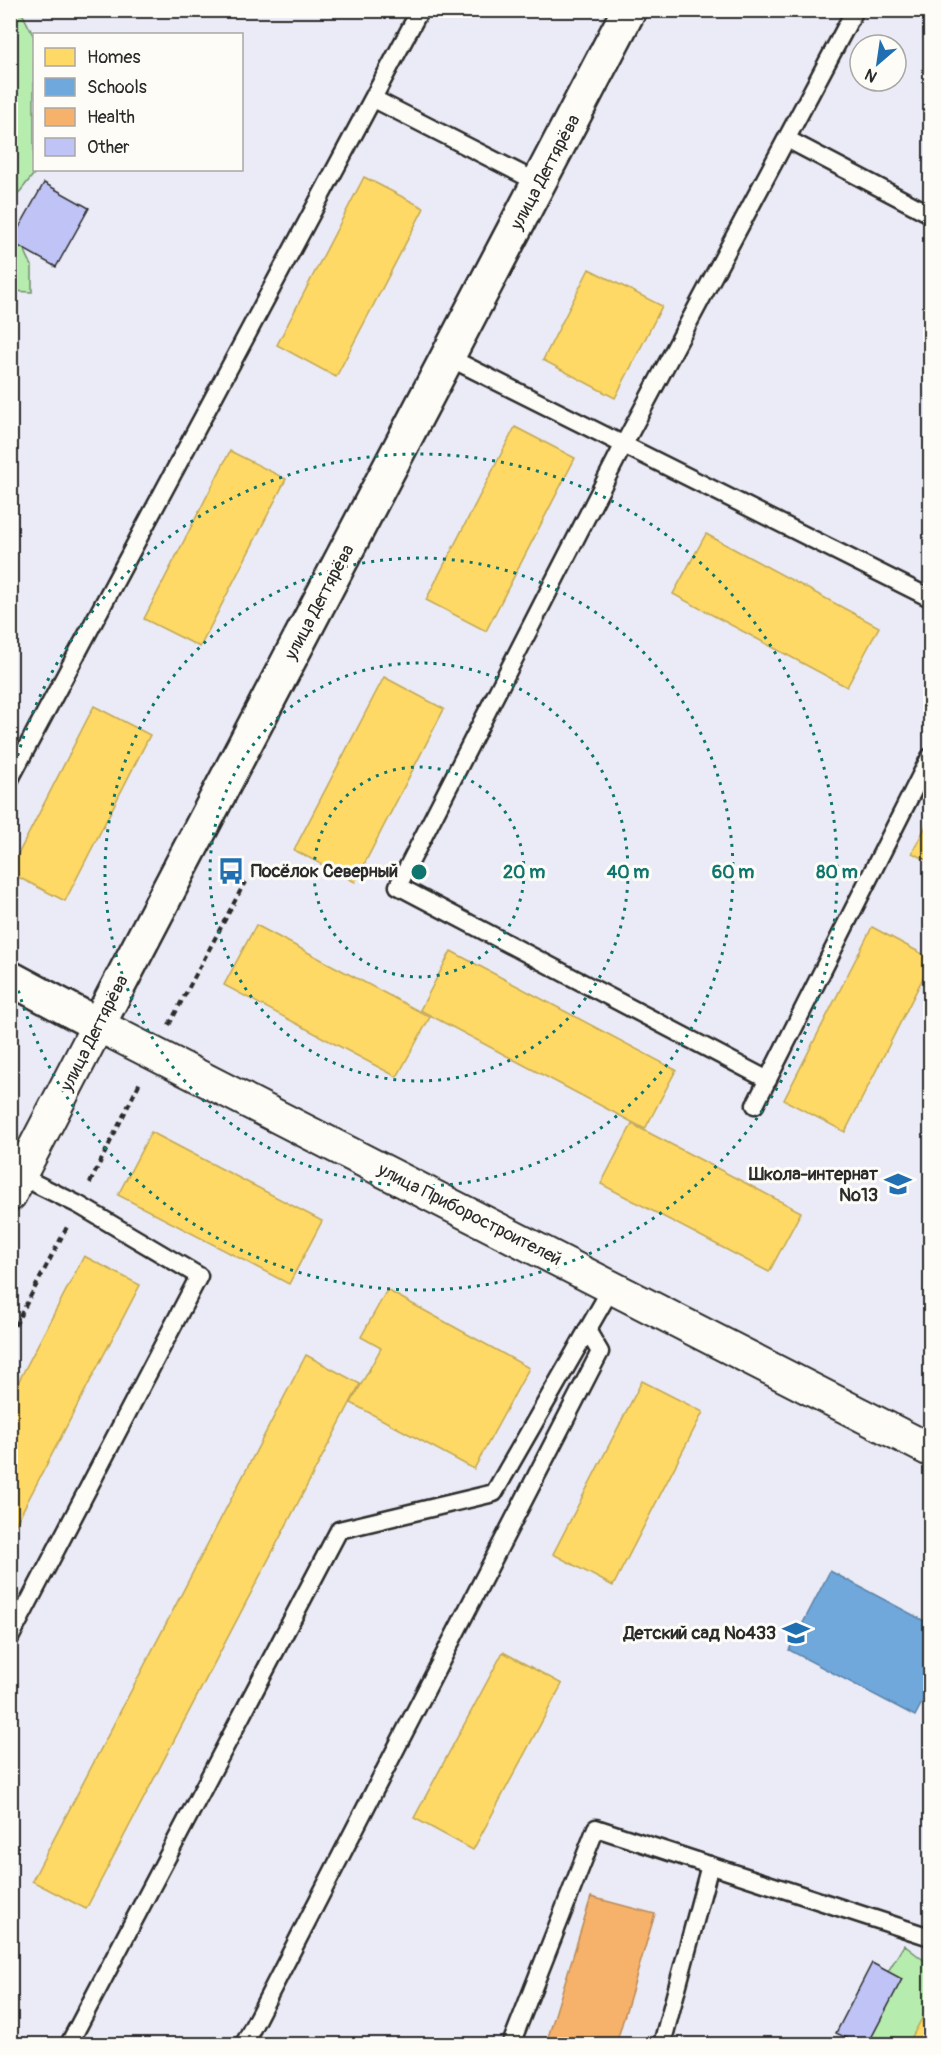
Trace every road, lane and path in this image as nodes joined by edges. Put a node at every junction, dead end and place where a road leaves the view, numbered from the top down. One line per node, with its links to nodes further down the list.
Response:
1 (420, 10): 4 (lane)
2 (629, 10): 6 (street, улица Дегтярёва)
3 (855, 10): 5 (lane)
4 (374, 99): 6 (lane); 11 (lane)
5 (786, 139): 7 (lane); 9 (lane)
6 (539, 183): 8 (street, улица Дегтярёва)
7 (930, 214)
8 (448, 357): 9 (lane); 16 (street, улица Дегтярёва)
9 (624, 444): 10 (lane); 18 (lane)
10 (930, 598)
11 (17, 751): 13 (lane)
12 (930, 757): 18 (lane)
13 (10, 778)
14 (245, 882): 17 (path)
15 (10, 978): 16 (street, улица Приборостроителей)
16 (98, 1025): 17 (street, улица Приборостроителей); 20 (street, улица Дегтярёва)
17 (154, 1053): 21 (path); 22 (street, улица Приборостроителей)
18 (768, 1080): 19 (lane)
19 (755, 1105)
20 (15, 1185): 21 (lane)
21 (79, 1206): 24 (path); 26 (lane)
22 (612, 1287): 23 (lane); 25 (street, улица Приборостроителей)
23 (587, 1330): 29 (lane); 30 (lane)
24 (10, 1335)
25 (930, 1450)
26 (10, 1638)
27 (710, 1865): 28 (lane); 31 (lane); 32 (lane)
28 (930, 1937)
29 (69, 2044)
30 (244, 2044)
31 (511, 2044)
32 (662, 2044)

